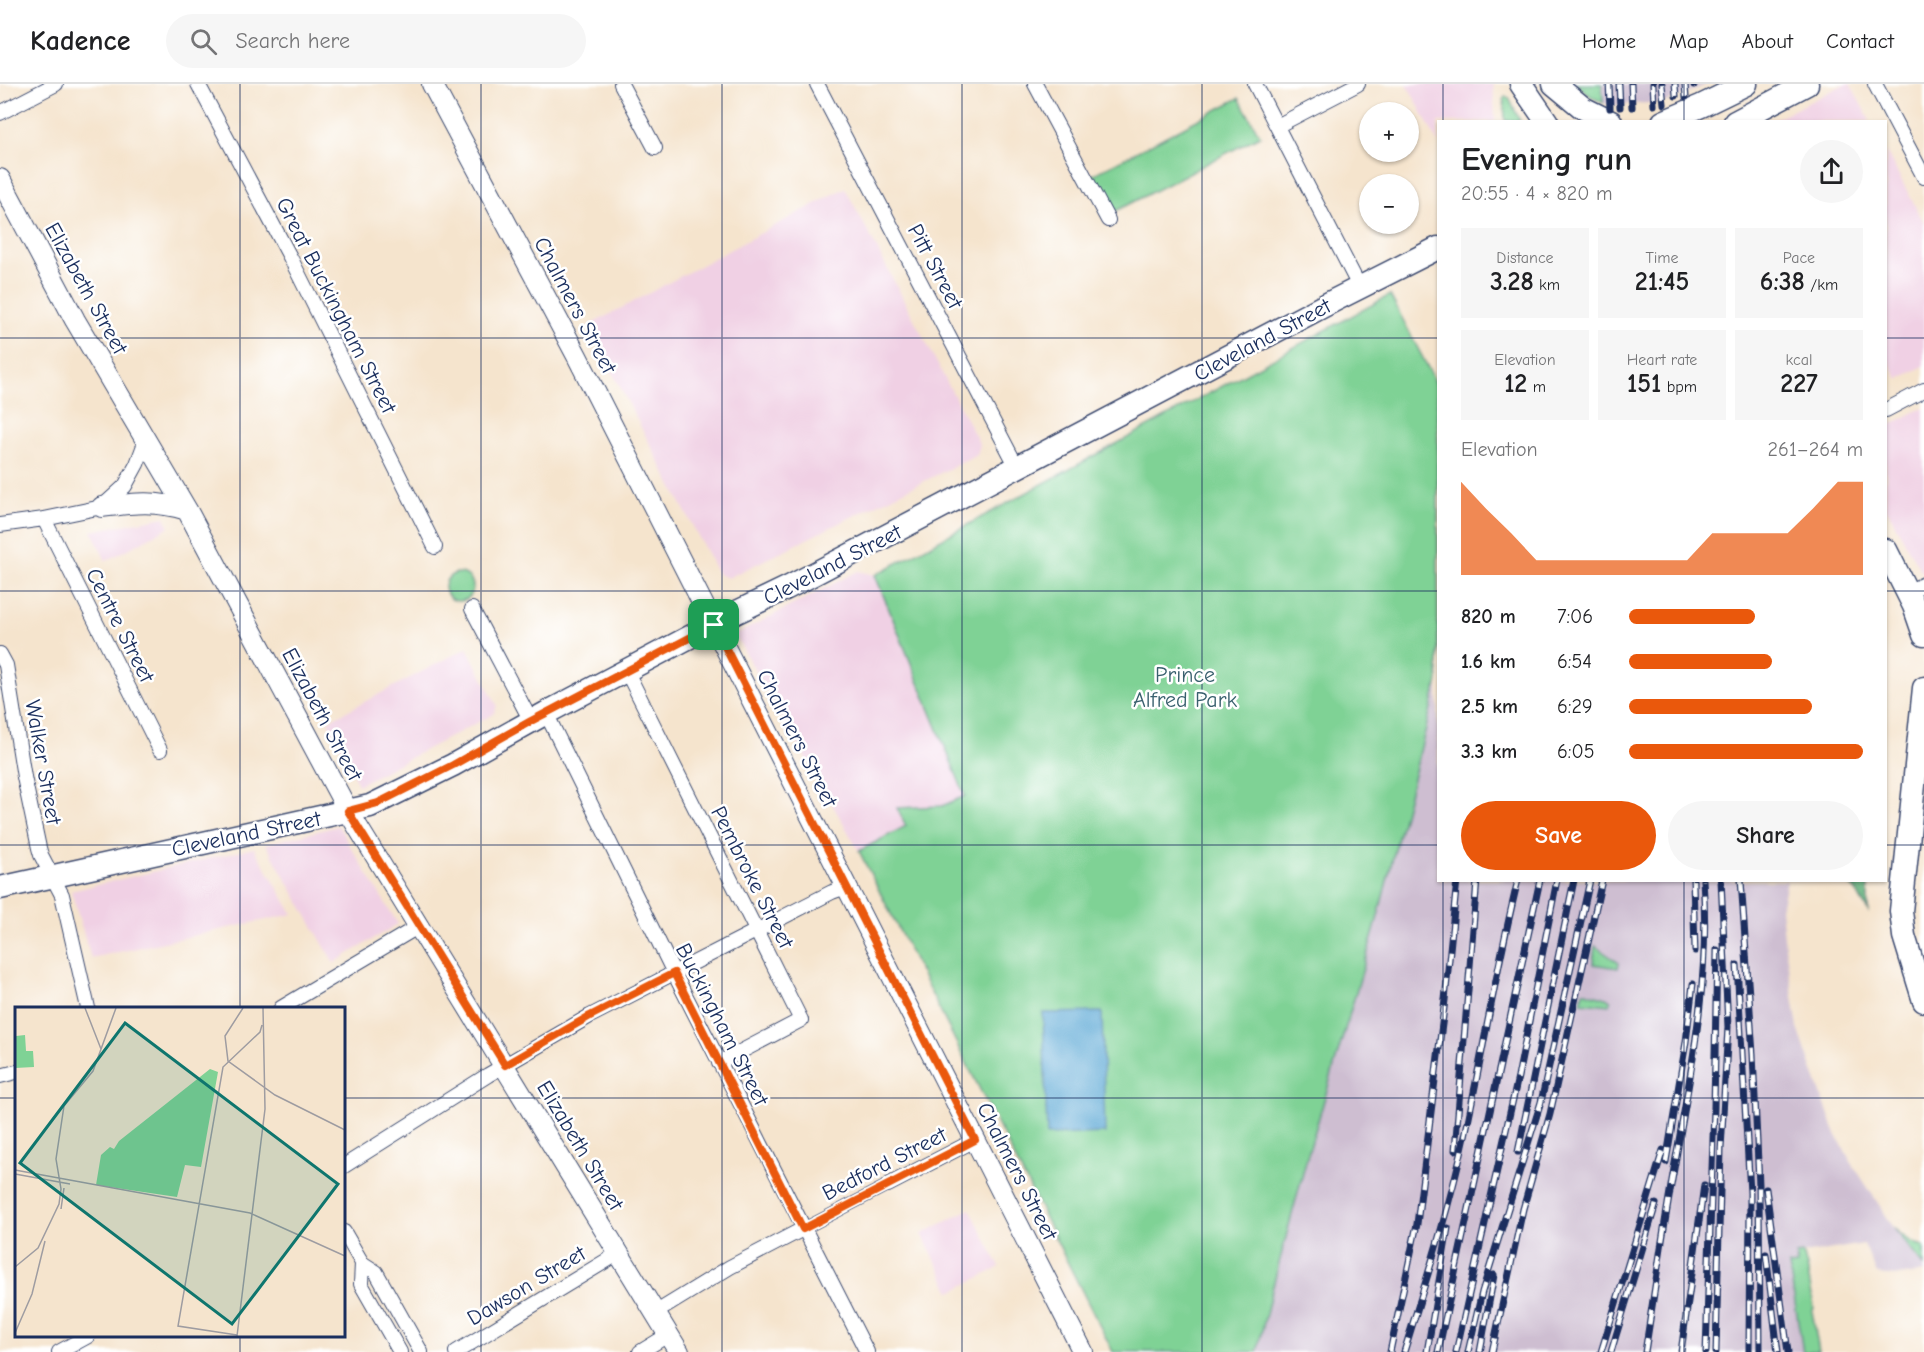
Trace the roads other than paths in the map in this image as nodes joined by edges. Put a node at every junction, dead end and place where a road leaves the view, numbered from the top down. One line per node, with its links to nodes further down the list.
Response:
1 (56, 84): 15 (street)
2 (198, 84): 37 (street, Great Buckingham Street)
3 (432, 84): 41 (main road, Chalmers Street)
4 (621, 84): 23 (street)
5 (817, 84): 32 (street, Pitt Street)
6 (1035, 84): 26 (street)
7 (1255, 84): 22 (street)
8 (1358, 84): 22 (street)
9 (1520, 84): 16 (main road); 17 (main road)
10 (1548, 84): 18 (main road)
11 (1554, 84): 19 (main road)
12 (1746, 84): 20 (main road)
13 (1807, 84): 21 (main road)
14 (1875, 84): 24 (street)
15 (0, 113)
16 (1533, 120)
17 (1546, 120)
18 (1575, 120)
19 (1607, 120)
20 (1668, 120)
21 (1739, 120)
22 (1277, 126): 28 (street)
23 (655, 148)
24 (1924, 177)
25 (0, 179): 31 (main road, Elizabeth Street)
26 (1108, 220)
27 (1437, 249): 28 (main road, Cleveland Street)
28 (1360, 288): 32 (main road, Cleveland Street)
29 (1924, 390): 30 (street)
30 (1887, 410)
31 (146, 440): 33 (street); 34 (main road, Elizabeth Street)
32 (1017, 467): 41 (main road, Cleveland Street)
33 (102, 507): 34 (main road); 35 (street)
34 (187, 510): 50 (main road, Elizabeth Street)
35 (44, 519): 36 (street); 48 (street, Centre Street)
36 (0, 525)
37 (435, 547)
38 (1887, 551): 39 (main road)
39 (1916, 588): 42 (main road)
40 (472, 609): 47 (street)
41 (714, 625): 44 (main road, Cleveland Street); 52 (main road, Chalmers Street)
42 (1924, 635)
43 (2, 662): 51 (street, Walker Street)
44 (627, 670): 47 (main road, Cleveland Street); 55 (street, Pembroke Street)
45 (1924, 688): 46 (main road)
46 (1922, 714): 49 (main road)
47 (538, 717): 50 (main road, Cleveland Street); 56 (street, Buckingham Street)
48 (160, 750)
49 (1920, 767): 57 (main road)
50 (348, 811): 51 (main road, Cleveland Street); 54 (main road, Elizabeth Street)
51 (52, 876): 53 (main road, Cleveland Street); 58 (street, Walker Street)
52 (846, 887): 55 (street); 64 (main road, Chalmers Street)
53 (0, 888)
54 (419, 926): 59 (street); 61 (main road, Elizabeth Street)
55 (756, 931): 56 (street); 60 (street, Pembroke Street)
56 (674, 973): 60 (street, Buckingham Street); 61 (street)
57 (1924, 1001)
58 (88, 1007)
59 (283, 1007)
60 (719, 1063): 67 (street, Buckingham Street)
61 (505, 1065): 65 (street); 69 (main road, Elizabeth Street)
62 (15, 1072): 63 (street)
63 (0, 1076)
64 (975, 1140): 66 (street, Bedford Street); 81 (main road, Chalmers Street)
65 (345, 1165)
66 (888, 1185): 67 (street, Bedford Street)
67 (803, 1229): 71 (street, Bedford Street); 80 (street, Buckingham Street)
68 (345, 1234): 70 (street)
69 (619, 1253): 71 (main road, Elizabeth Street); 77 (street, Dawson Street)
70 (362, 1263): 75 (street); 76 (street)
71 (655, 1312): 72 (main road, Elizabeth Street)
72 (668, 1335): 78 (street); 79 (main road, Elizabeth Street)
73 (85, 1337): 74 (street)
74 (59, 1352)
75 (400, 1352)
76 (422, 1352)
77 (456, 1352)
78 (640, 1352)
79 (679, 1352)
80 (867, 1352)
81 (1083, 1352)

